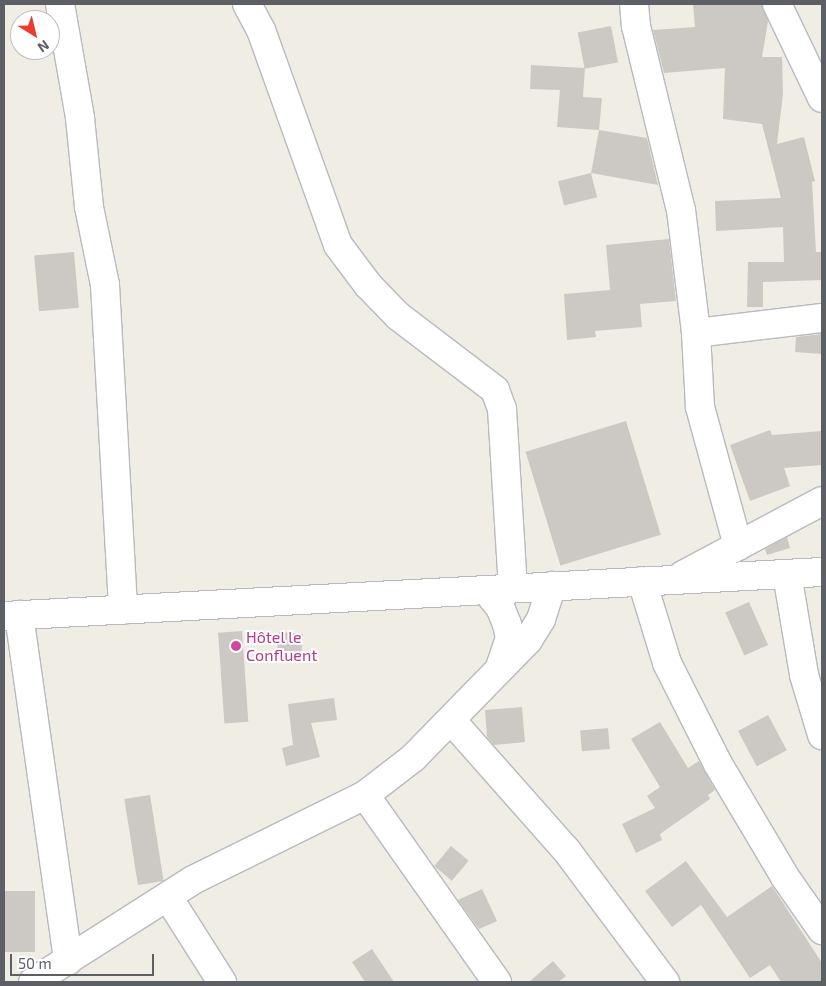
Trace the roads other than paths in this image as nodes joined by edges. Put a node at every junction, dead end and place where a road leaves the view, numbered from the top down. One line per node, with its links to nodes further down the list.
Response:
1 (60, 4): 17 (street)
2 (247, 4): 15 (street)
3 (634, 4): 7 (street)
4 (777, 4): 5 (street)
5 (822, 98)
6 (822, 318): 7 (street)
7 (696, 333): 9 (street)
8 (822, 501): 9 (street)
9 (738, 546): 12 (street)
10 (822, 572): 11 (street)
11 (787, 574): 12 (street); 21 (street)
12 (676, 580): 13 (street)
13 (642, 581): 14 (street); 24 (street)
14 (552, 586): 15 (street); 19 (street)
15 (513, 588): 16 (street)
16 (486, 590): 17 (street); 19 (street)
17 (123, 610): 18 (street)
18 (11, 616): 25 (street)
19 (501, 664): 20 (street)
20 (451, 720): 22 (street); 29 (street)
21 (822, 735)
22 (365, 795): 23 (street); 28 (street)
23 (168, 897): 25 (street); 27 (street)
24 (822, 930)
25 (68, 961): 26 (street)
26 (34, 982)
27 (222, 982)
28 (497, 982)
29 (665, 982)

